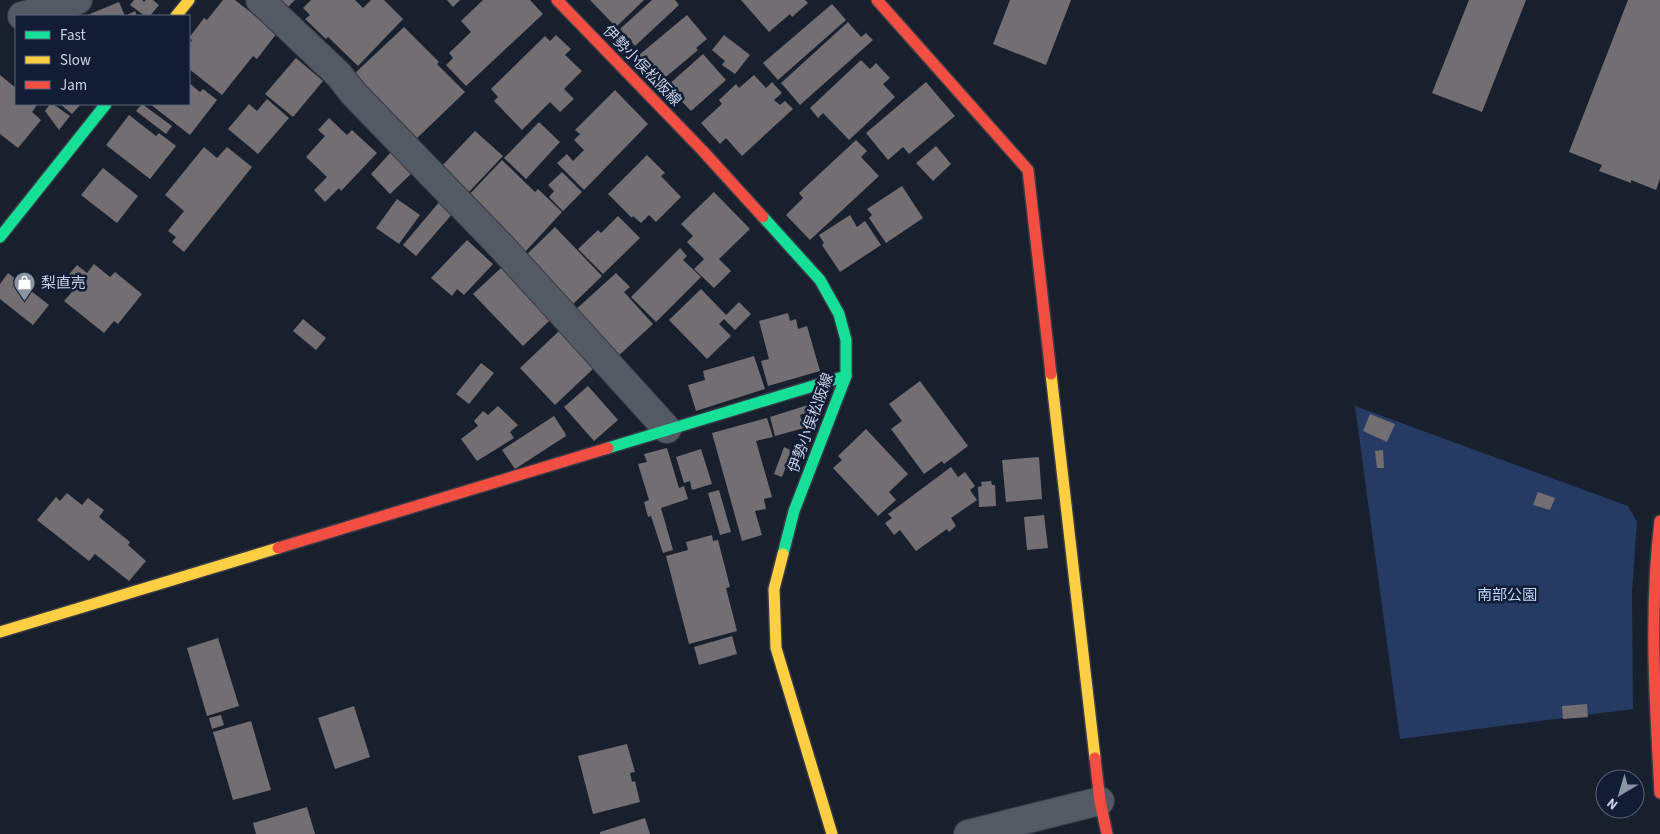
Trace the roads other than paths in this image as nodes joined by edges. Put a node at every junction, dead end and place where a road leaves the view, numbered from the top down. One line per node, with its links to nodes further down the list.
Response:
1 (78, 0): 6 (street)
2 (189, 0): 7 (street)
3 (260, 0): 13 (street)
4 (557, 0): 12 (street, 伊勢小俣松阪線)
5 (878, 0): 17 (street)
6 (26, 15)
7 (177, 15)
8 (15, 18): 9 (street)
9 (0, 23)
10 (105, 105): 11 (street)
11 (0, 237)
12 (846, 376): 13 (street); 18 (street, 伊勢小俣松阪線)
13 (667, 429): 15 (street)
14 (1660, 521): 16 (street)
15 (0, 632)
16 (1660, 793)
17 (1100, 801): 19 (street); 20 (street)
18 (832, 834)
19 (968, 834)
20 (1107, 834)

